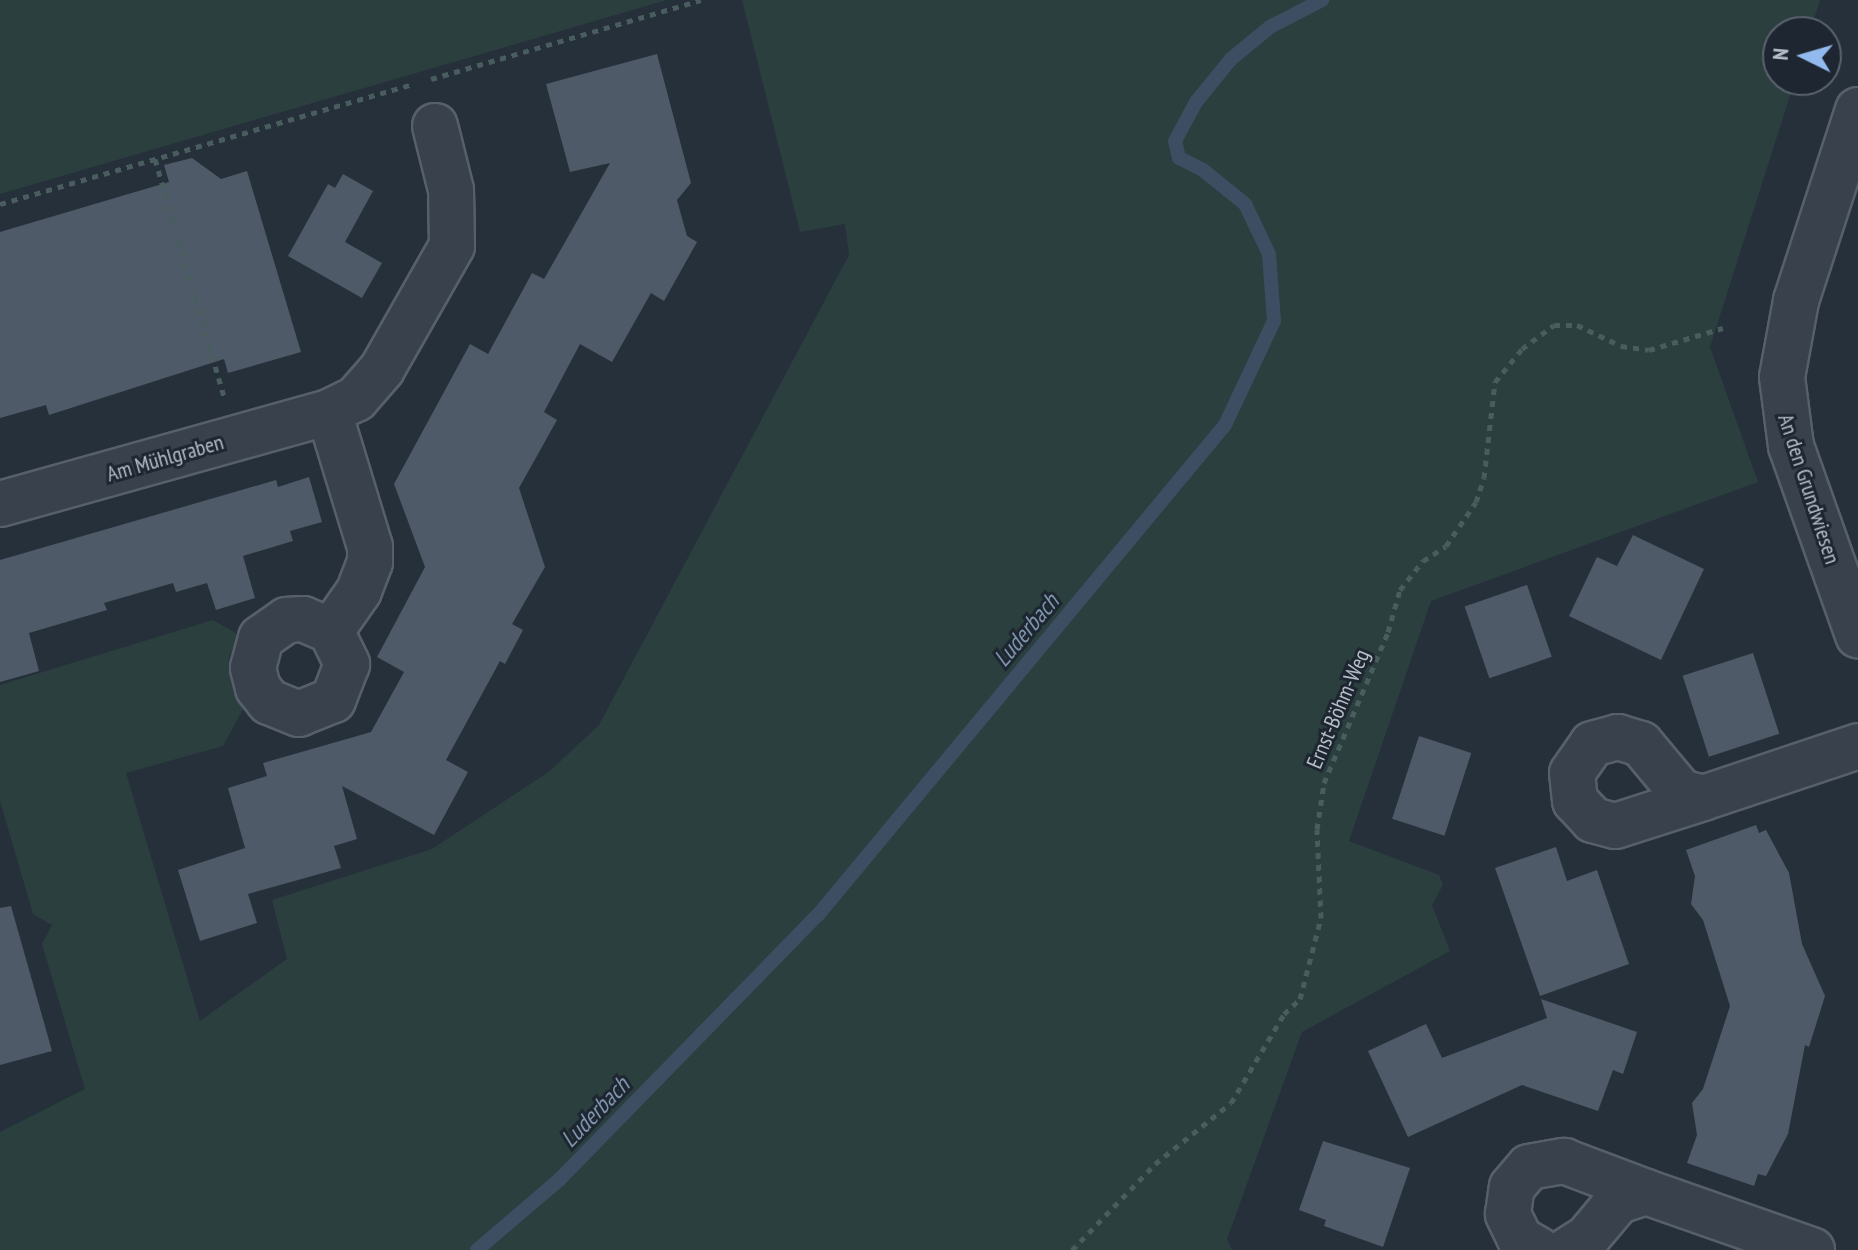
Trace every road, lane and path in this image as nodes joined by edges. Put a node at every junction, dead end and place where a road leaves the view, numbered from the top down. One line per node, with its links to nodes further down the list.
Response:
1 (701, 0): 4 (path)
2 (1858, 110): 11 (street, An den Grundwiesen)
3 (435, 126): 8 (street, Am Mühlgraben)
4 (155, 159): 5 (path); 7 (path)
5 (0, 204)
6 (1723, 328): 15 (path, Ernst-Böhm-Weg)
7 (225, 401)
8 (329, 412): 9 (street, Am Mühlgraben); 10 (street)
9 (0, 504)
10 (331, 631)
11 (1858, 635)
12 (1858, 746): 13 (street)
13 (1703, 798)
14 (1646, 1192): 16 (street); 17 (street); 18 (street)
15 (1072, 1250)
16 (1539, 1250)
17 (1568, 1250)
18 (1812, 1250)

